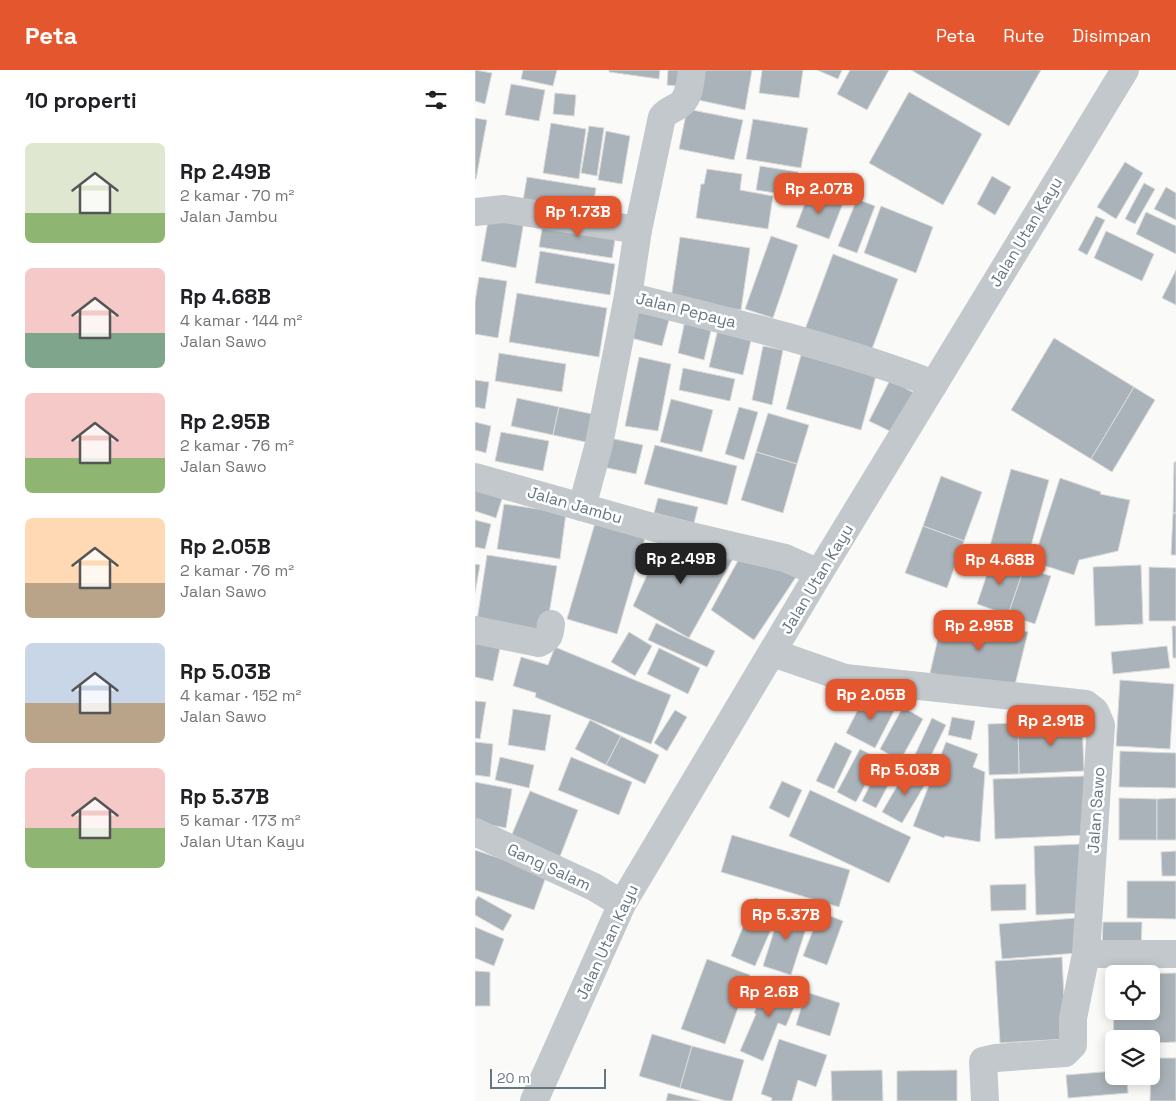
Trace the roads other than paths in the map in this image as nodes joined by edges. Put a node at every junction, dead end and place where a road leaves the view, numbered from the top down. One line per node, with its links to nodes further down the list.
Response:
1 (692, 70): 4 (street, Jalan Pepaya)
2 (1125, 70): 6 (street, Jalan Utan Kayu)
3 (475, 212): 4 (street)
4 (638, 230): 5 (street, Jalan Pepaya)
5 (628, 296): 6 (street, Jalan Pepaya); 8 (street)
6 (934, 384): 9 (street, Jalan Utan Kayu)
7 (475, 478): 8 (street, Jalan Jambu)
8 (582, 507): 9 (street, Jalan Jambu)
9 (819, 573): 12 (street, Jalan Utan Kayu)
10 (551, 624): 11 (street)
11 (475, 630)
12 (773, 653): 14 (street, Jalan Utan Kayu); 15 (street, Jalan Sawo)
13 (475, 832): 14 (street, Gang Salam)
14 (622, 904): 17 (street, Jalan Utan Kayu)
15 (1086, 954): 16 (street); 18 (street, Jalan Sawo)
16 (1176, 954)
17 (534, 1101)
18 (985, 1101)

